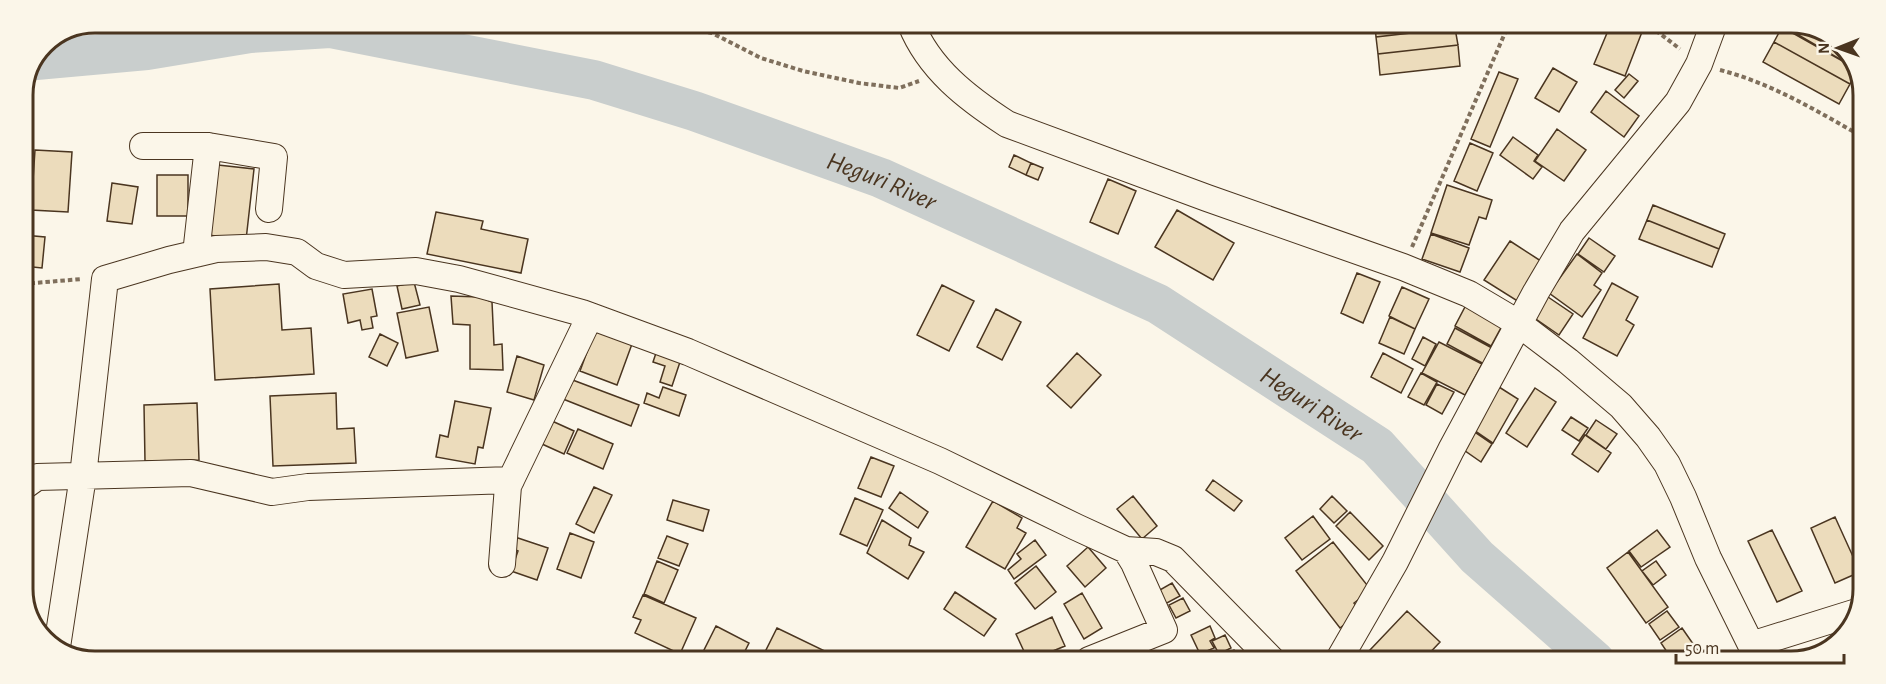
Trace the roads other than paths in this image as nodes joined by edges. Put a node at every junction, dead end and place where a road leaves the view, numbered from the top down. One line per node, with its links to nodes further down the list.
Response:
1 (915, 33): 8 (street)
2 (1710, 33): 8 (street)
3 (143, 146): 4 (street)
4 (208, 146): 5 (street); 6 (street)
5 (268, 208)
6 (196, 254): 7 (street); 9 (street)
7 (590, 316): 11 (street); 12 (street)
8 (1518, 323): 18 (street); 19 (street)
9 (83, 476): 10 (street); 11 (street); 15 (street)
10 (33, 480)
11 (511, 480): 13 (street)
12 (1126, 550): 16 (street); 17 (street)
13 (502, 564)
14 (1847, 616): 20 (street)
15 (58, 639)
16 (1112, 651)
17 (1263, 651)
18 (1343, 651)
19 (1754, 651)
20 (1760, 651)

